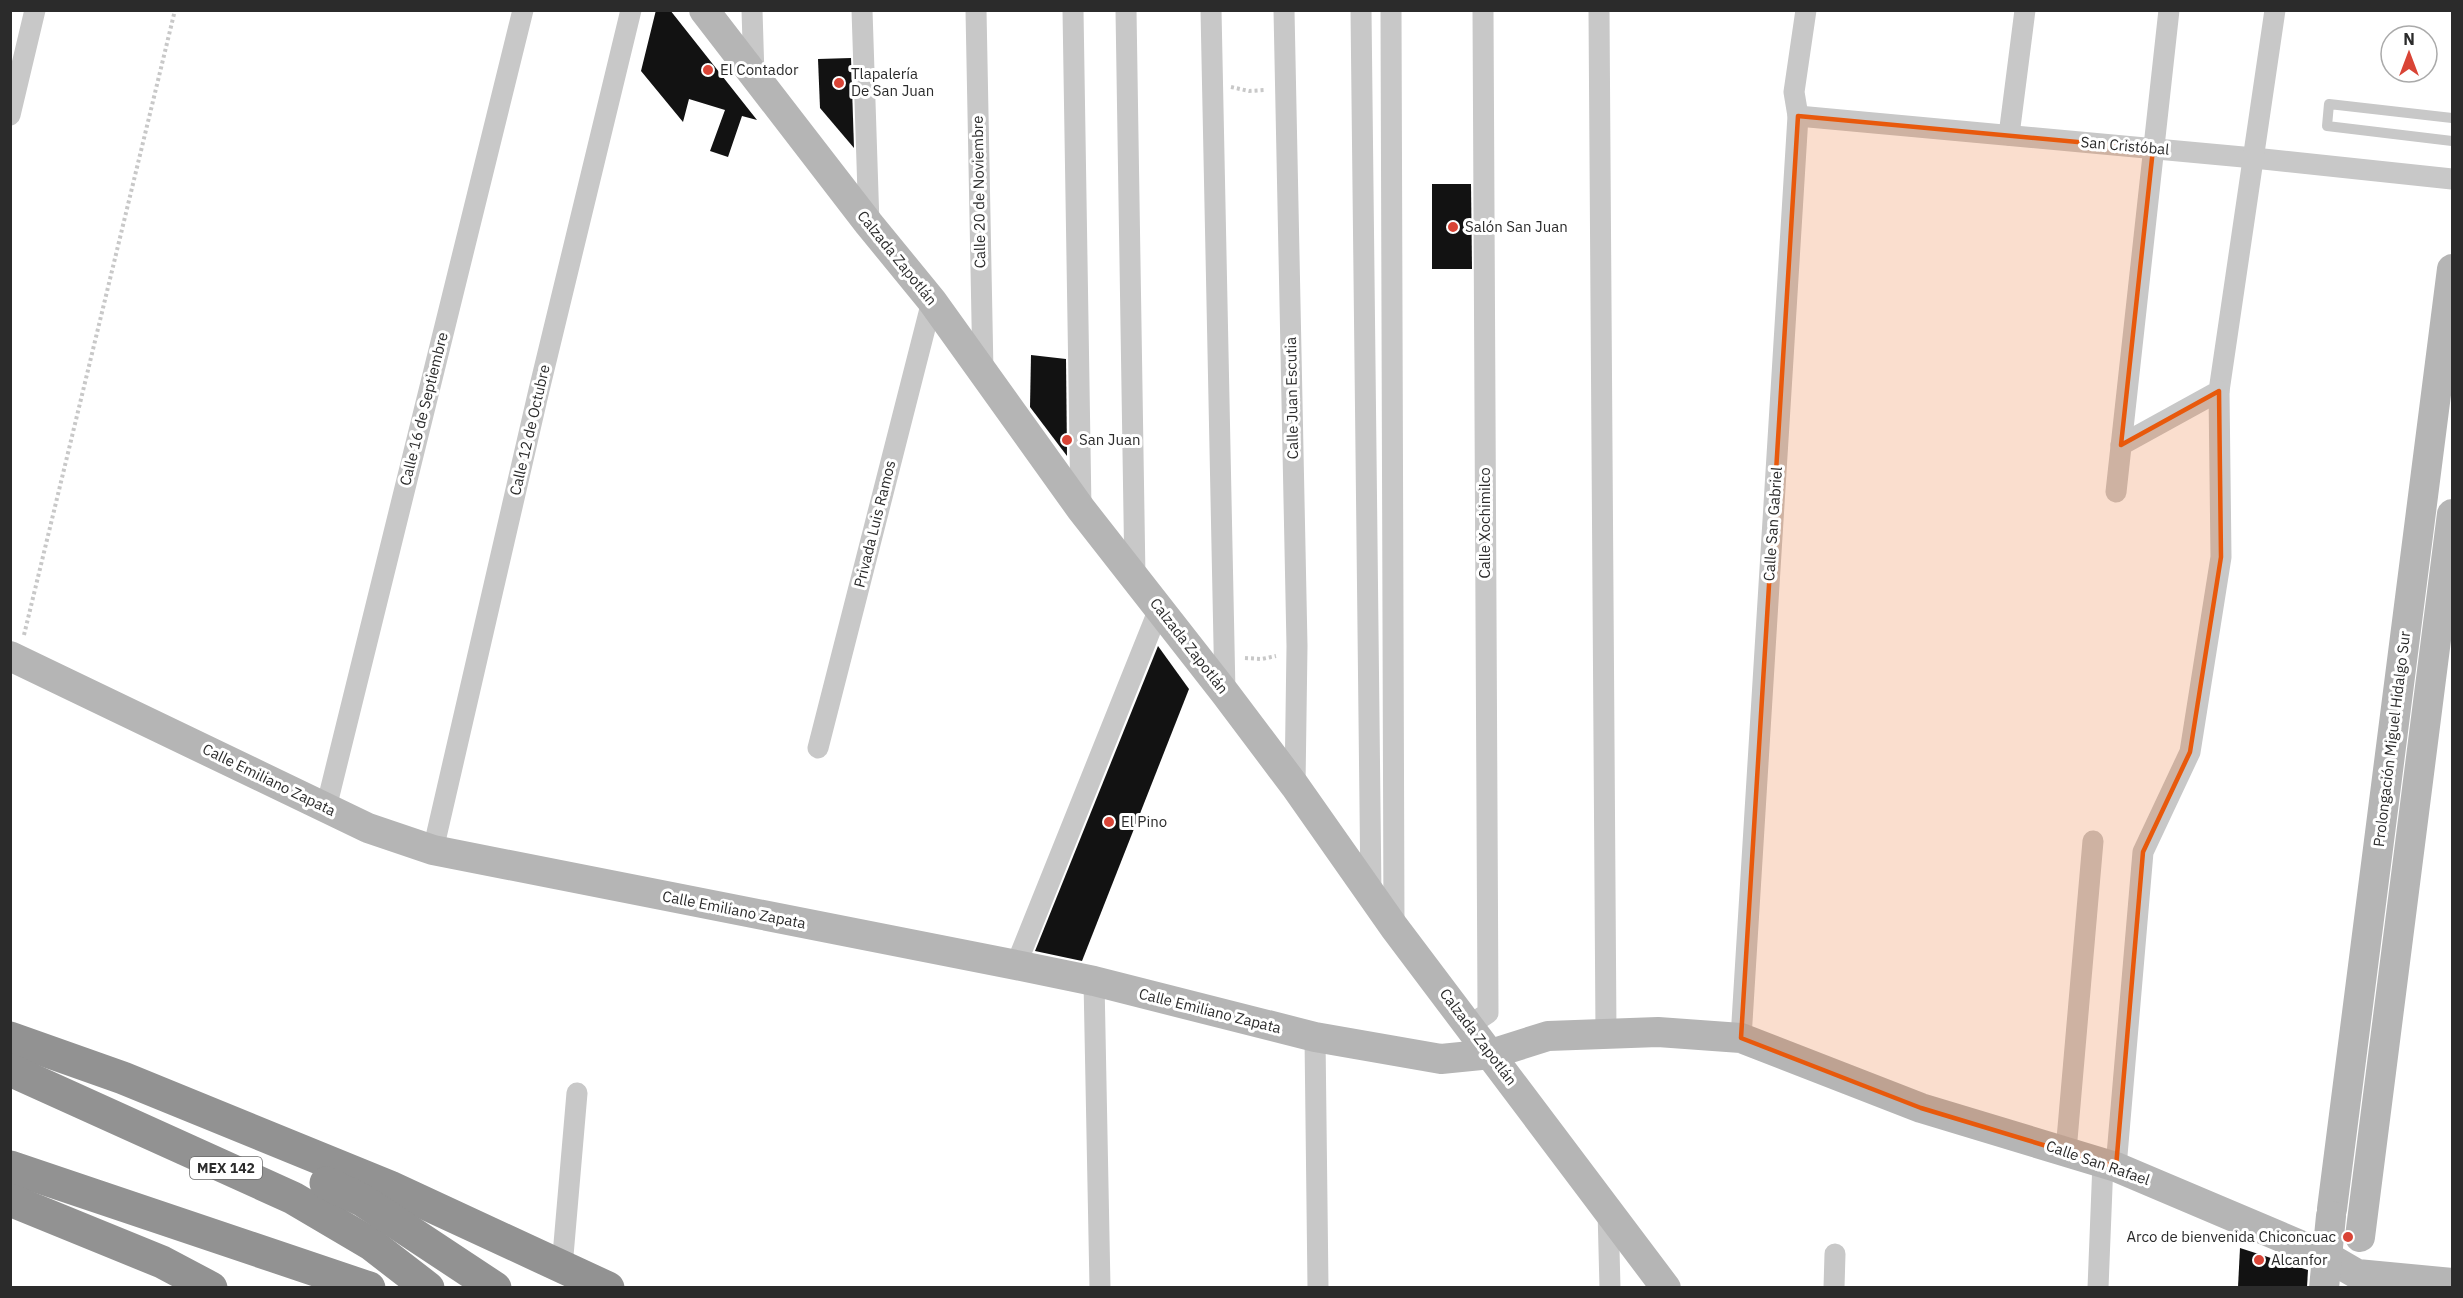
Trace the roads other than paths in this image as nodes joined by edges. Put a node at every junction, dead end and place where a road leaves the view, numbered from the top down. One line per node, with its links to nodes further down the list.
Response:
1 (35, 10): 21 (street)
2 (523, 10): 44 (street, Calle 16 de Septiembre)
3 (631, 10): 46 (street, Calle 12 de Octubre)
4 (704, 10): 20 (street, Calzada Zapotlán)
5 (752, 10): 20 (street)
6 (862, 10): 29 (street)
7 (976, 10): 32 (street, Calle 20 de Noviembre)
8 (1073, 10): 36 (street)
9 (1126, 10): 38 (street)
10 (1212, 10): 41 (street)
11 (1284, 10): 43 (street, Calle Juan Escutia)
12 (1361, 10): 47 (street)
13 (1391, 10): 48 (street)
14 (1483, 10): 51 (street, Calle Xochimilco)
15 (1599, 10): 52 (street)
16 (1806, 10): 22 (street, Calle San Gabriel)
17 (2025, 10): 24 (street)
18 (2169, 10): 26 (street)
19 (2275, 10): 27 (street)
20 (754, 76): 29 (street, Calzada Zapotlán)
21 (10, 115)
22 (1798, 116): 24 (street, San Cristóbal); 54 (street, Calle San Gabriel)
23 (2452, 118): 25 (lane)
24 (2009, 135): 26 (street, San Cristóbal)
25 (2452, 141)
26 (2153, 149): 27 (street, San Cristóbal); 34 (street)
27 (2254, 158): 28 (street, San Cristóbal); 33 (street)
28 (2452, 179)
29 (869, 224): 31 (street, Calzada Zapotlán)
30 (2452, 269): 65 (street, Prolongación Miguel Hidalgo Sur)
31 (932, 301): 32 (street, Calzada Zapotlán); 42 (street, Privada Luis Ramos)
32 (982, 373): 36 (street, Calzada Zapotlán)
33 (2218, 391): 34 (street); 60 (street)
34 (2121, 445): 35 (street)
35 (2116, 492)
36 (1081, 509): 38 (street, Calzada Zapotlán)
37 (2452, 514): 67 (street, Prolongación Miguel Hidalgo Sur)
38 (1135, 578): 39 (street, Calzada Zapotlán)
39 (1159, 609): 41 (street, Calzada Zapotlán); 49 (street)
40 (15, 658): 44 (street, Calle Emiliano Zapata)
41 (1225, 693): 43 (street, Calzada Zapotlán)
42 (818, 748)
43 (1295, 786): 47 (street, Calzada Zapotlán)
44 (326, 808): 46 (street, Calle Emiliano Zapata)
45 (2093, 841): 59 (street)
46 (433, 850): 49 (street, Calle Emiliano Zapata)
47 (1371, 895): 48 (street, Calzada Zapotlán)
48 (1394, 927): 51 (street, Calzada Zapotlán)
49 (1016, 965): 50 (street, Calle Emiliano Zapata)
50 (1094, 981): 53 (street, Calle Emiliano Zapata); 74 (street)
51 (1470, 1025): 56 (street, Calzada Zapotlán)
52 (1606, 1034): 54 (street, Calle San Rafael); 56 (street, Calle Emiliano Zapata)
53 (1315, 1037): 56 (street, Calle Emiliano Zapata); 75 (street)
54 (1741, 1038): 59 (street, Calle San Rafael)
55 (10, 1040): 66 (highway); 72 (highway)
56 (1491, 1054): 63 (street, Calzada Zapotlán)
57 (10, 1070): 71 (highway, MEX 142)
58 (577, 1093): 66 (street)
59 (2066, 1151): 60 (street, Calle San Rafael)
60 (2109, 1165): 65 (street, Calle San Rafael); 79 (street)
61 (10, 1167): 70 (highway)
62 (10, 1200): 69 (highway)
63 (1608, 1210): 76 (street); 77 (street, Calzada Zapotlán)
64 (1835, 1254): 78 (street)
65 (2326, 1256): 67 (street, Calle San Rafael); 80 (street, Prolongación Miguel Hidalgo Sur)
66 (562, 1266): 73 (highway)
67 (2356, 1281): 68 (street, Calle San Rafael)
68 (2452, 1283)
69 (211, 1287)
70 (369, 1287)
71 (428, 1287)
72 (495, 1287)
73 (608, 1287)
74 (1100, 1287)
75 (1318, 1287)
76 (1610, 1287)
77 (1666, 1287)
78 (1834, 1287)
79 (2098, 1287)
80 (2325, 1287)

